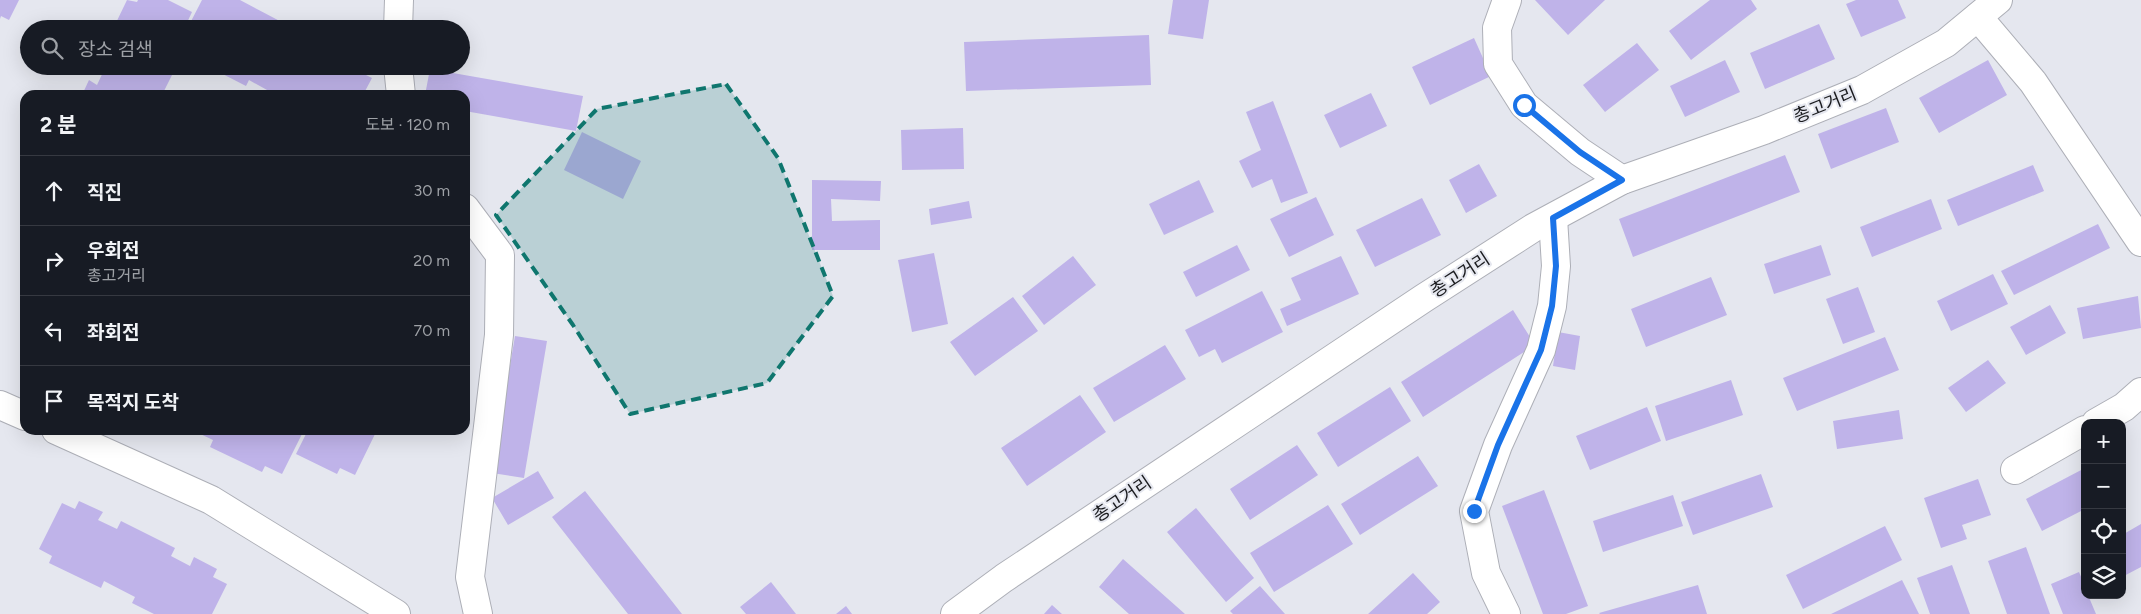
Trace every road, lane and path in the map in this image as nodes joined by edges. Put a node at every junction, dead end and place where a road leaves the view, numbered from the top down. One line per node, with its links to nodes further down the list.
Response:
1 (399, 0): 4 (street)
2 (1507, 0): 7 (street)
3 (1988, 8): 7 (street, 총고거리); 10 (street)
4 (398, 20)
5 (399, 75): 6 (street)
6 (400, 90)
7 (1622, 180): 9 (street, 총고거리)
8 (470, 215): 19 (street)
9 (1553, 218): 20 (street, 총고거리); 21 (street)
10 (2141, 242)
11 (2141, 392): 14 (street)
12 (0, 404): 13 (street)
13 (20, 414)
14 (2103, 419)
15 (2081, 432): 17 (street)
16 (67, 435): 18 (street)
17 (2015, 470)
18 (396, 614)
19 (478, 614)
20 (955, 614)
21 (1506, 614)

